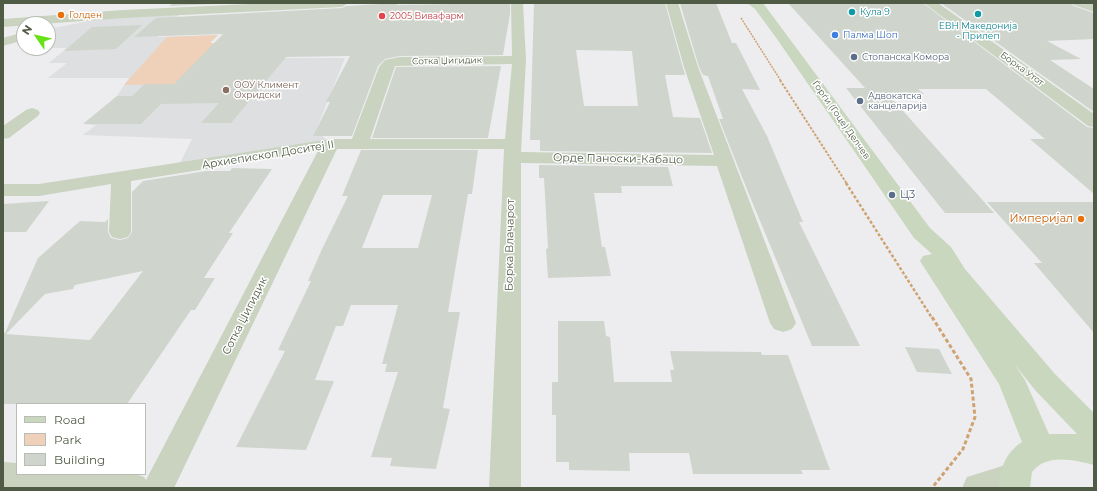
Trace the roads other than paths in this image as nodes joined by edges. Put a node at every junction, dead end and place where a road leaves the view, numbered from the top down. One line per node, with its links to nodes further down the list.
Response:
1 (140, 3): 9 (street)
2 (342, 3): 9 (street)
3 (517, 3): 17 (street, Борка Влачарот)
4 (672, 3): 24 (street)
5 (930, 3): 19 (street, Борка Утот)
6 (1078, 3): 8 (street)
7 (758, 4): 28 (main road, Ѓорѓи (Гоце) Делчев)
8 (1094, 8)
9 (123, 14): 10 (street); 13 (street)
10 (56, 21)
11 (3, 23): 12 (street)
12 (16, 24)
13 (56, 27)
14 (16, 32): 16 (street)
15 (16, 38): 16 (street)
16 (3, 41)
17 (519, 60): 22 (street, Сотка Џигидик); 23 (street, Борка Влачарот)
18 (32, 113): 20 (street)
19 (1094, 122)
20 (3, 134)
21 (331, 144): 22 (street, Архиепископ Доситеј II); 25 (street, Архиепископ Доситеј II); 36 (street, Сотка Џигидик)
22 (358, 144): 23 (street, Архиепископ Доситеј II)
23 (512, 151): 24 (street, Орде Паноски-Кабацо); 37 (street, Борка Влачарот)
24 (725, 161): 29 (street)
25 (121, 177): 26 (street, Архиепископ Доситеј II); 27 (street)
26 (3, 190)
27 (120, 232)
28 (922, 234): 30 (main road, Ѓорѓи (Гоце) Делчев); 31 (main road, Ѓорѓи (Гоце) Делчев)
29 (782, 323)
30 (1094, 432)
31 (1040, 449): 32 (main road); 34 (main road)
32 (1094, 451)
33 (3, 476): 35 (street)
34 (1014, 482): 38 (street)
35 (133, 488)
36 (158, 488)
37 (506, 488)
38 (978, 488)

